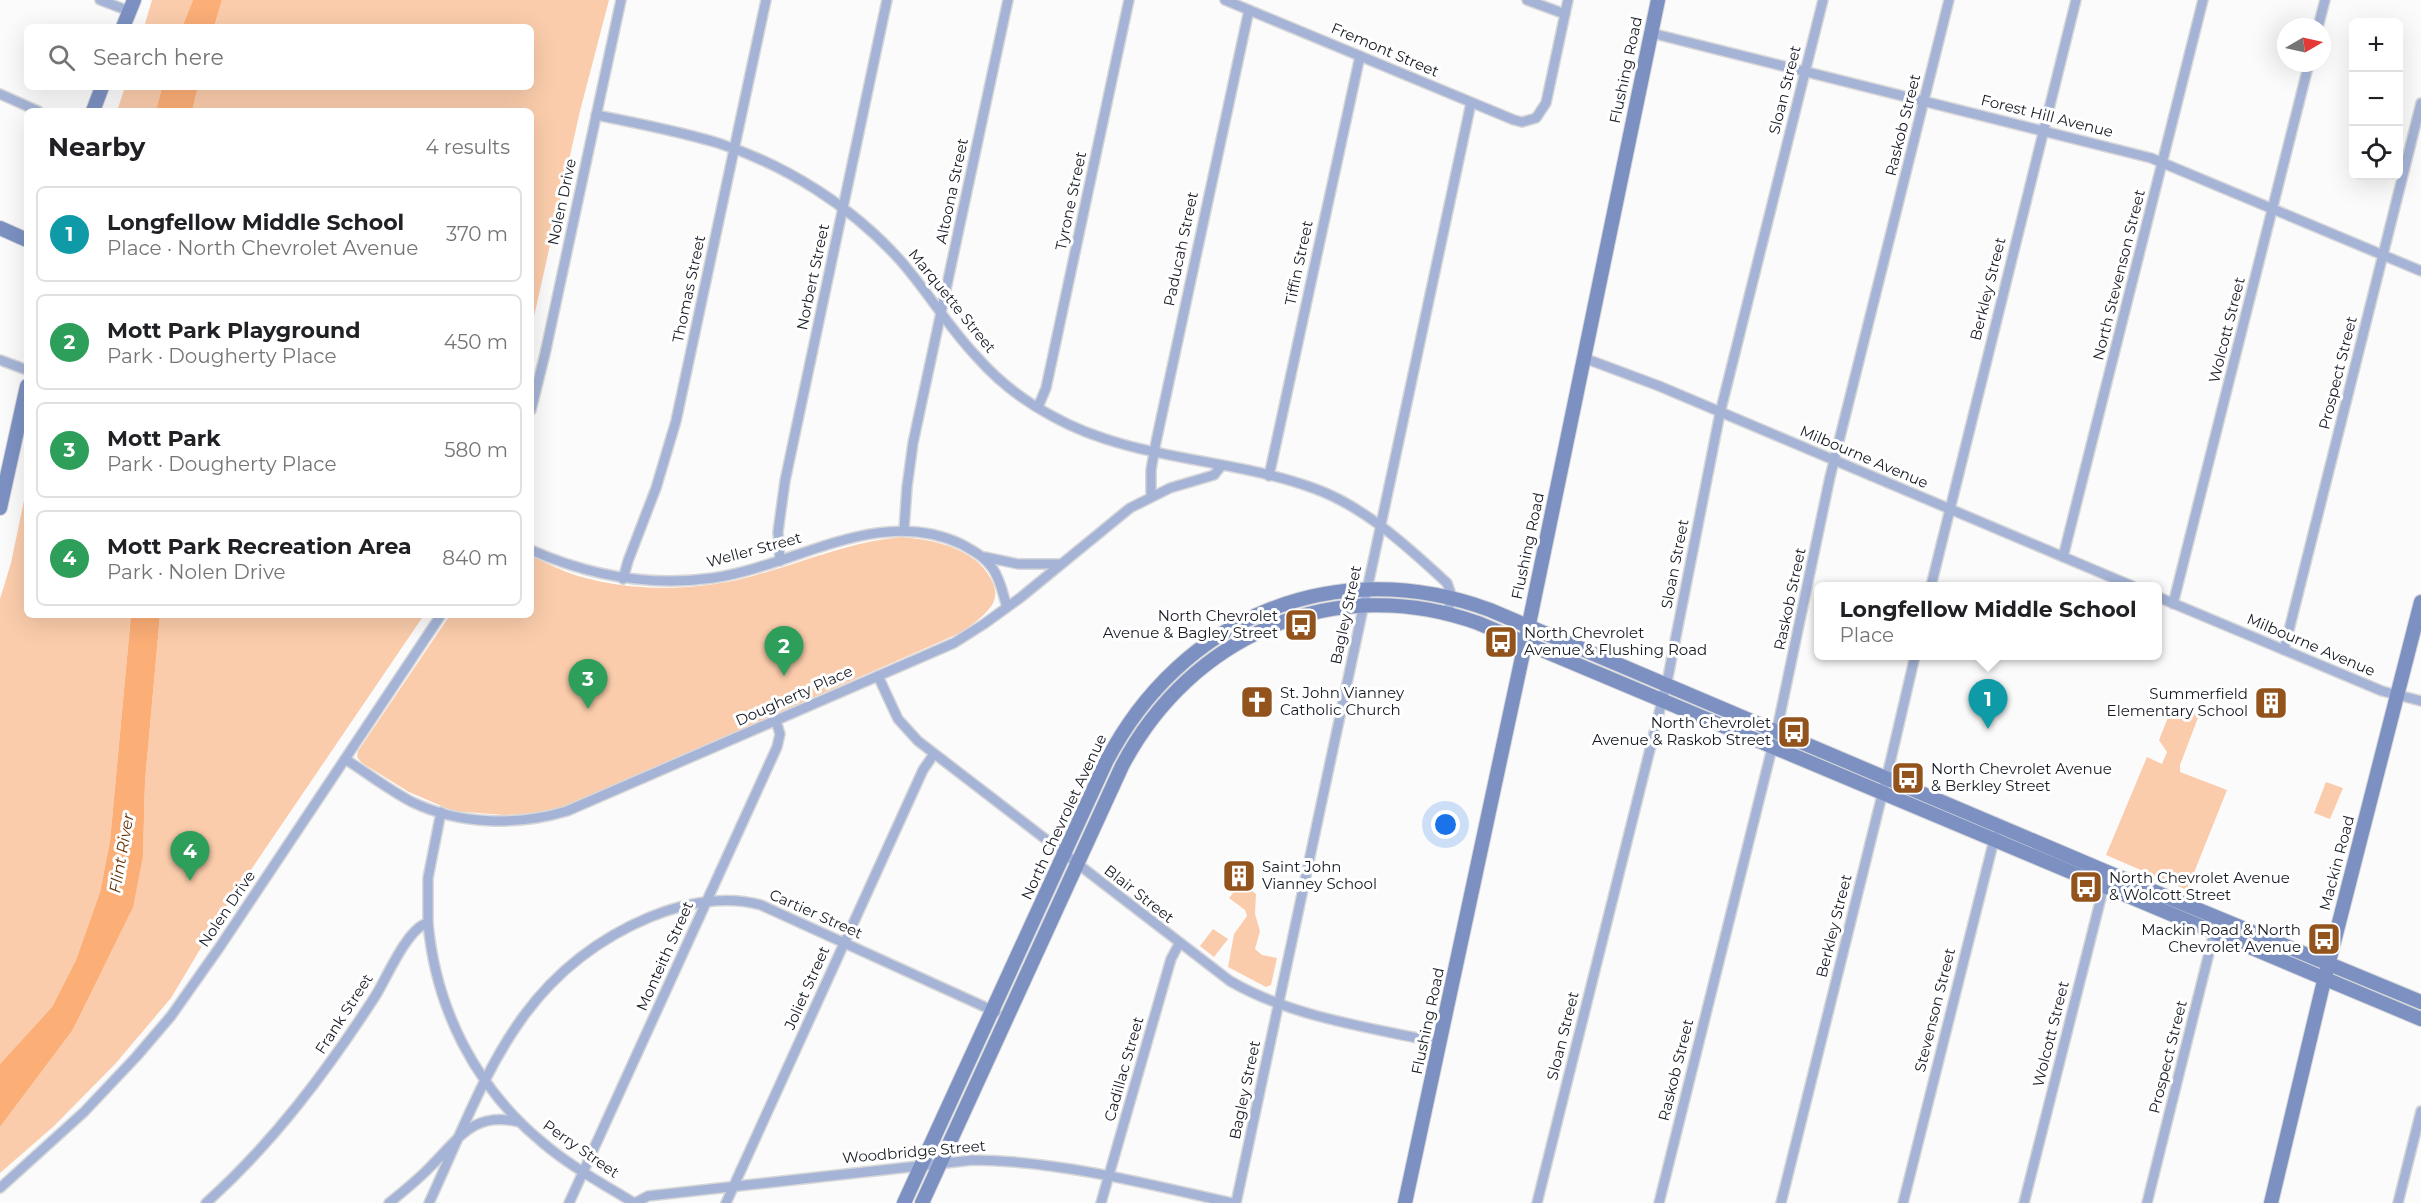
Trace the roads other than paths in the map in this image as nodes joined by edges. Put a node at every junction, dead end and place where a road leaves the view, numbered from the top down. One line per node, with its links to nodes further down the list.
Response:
1 (100, 0): 16 (street)
2 (621, 0): 32 (street, Nolen Drive)
3 (766, 0): 34 (street, Thomas Street)
4 (887, 0): 36 (street, Norbert Street)
5 (1008, 0): 42 (street, Altoona Street)
6 (1129, 0): 48 (street, Tyrone Street)
7 (1225, 0): 17 (street, Fremont Street)
8 (1527, 0): 18 (street)
9 (1568, 0): 18 (street)
10 (1658, 0): 21 (street, Flushing Road)
11 (1823, 0): 23 (street, Sloan Street)
12 (1949, 0): 27 (street, Raskob Street)
13 (2076, 0): 33 (street, Berkley Street)
14 (2203, 0): 35 (street, North Stevenson Street)
15 (2325, 0): 19 (street)
16 (132, 5): 20 (street)
17 (1249, 10): 22 (street, Fremont Street); 50 (street, Paducah Street)
18 (1565, 14): 28 (street, Fremont Street)
19 (2320, 18)
20 (124, 24)
21 (1651, 33): 23 (street, Forest Hill Avenue); 43 (street, Flushing Road)
22 (1360, 56): 28 (street, Fremont Street); 53 (street, Tiffin Street)
23 (1805, 71): 27 (street, Forest Hill Avenue); 49 (street, Sloan Street)
24 (2307, 72): 37 (street, Wolcott Street)
25 (101, 90): 31 (street)
26 (0, 94): 30 (street)
27 (1924, 101): 33 (street, Forest Hill Avenue); 51 (street, Raskob Street)
28 (1471, 103): 58 (street, Bagley Street)
29 (2421, 103): 40 (street, Prospect Street)
30 (31, 108)
31 (94, 108)
32 (596, 115): 34 (street, Marquette Street); 46 (street, Nolen Drive)
33 (2043, 131): 35 (street, Forest Hill Avenue); 57 (street, Berkley Street)
34 (734, 149): 36 (street, Marquette Street); 65 (street, Thomas Street)
35 (2162, 162): 37 (street, Forest Hill Avenue); 62 (street, North Stevenson Street)
36 (843, 209): 42 (street, Marquette Street); 63 (street, Norbert Street)
37 (2273, 209): 40 (street, Forest Hill Avenue); 72 (street, Wolcott Street)
38 (0, 228): 39 (street)
39 (24, 239)
40 (2383, 255): 41 (street, Forest Hill Avenue); 79 (street, Prospect Street)
41 (2421, 271)
42 (941, 312): 48 (street, Marquette Street); 59 (street, Altoona Street)
43 (1584, 358): 49 (street, Milbourne Avenue); 77 (street, Flushing Road)
44 (0, 360): 45 (street)
45 (24, 369)
46 (534, 398)
47 (24, 399): 54 (street)
48 (1038, 407): 50 (street, Marquette Street)
49 (1720, 412): 51 (street, Milbourne Avenue); 83 (street, Sloan Street)
50 (1154, 452): 52 (street, Marquette Street); 55 (street, Paducah Street)
51 (1834, 461): 57 (street, Milbourne Avenue); 89 (street, Raskob Street)
52 (1221, 466): 53 (street, Marquette Street); 55 (street, Dougherty Place)
53 (1269, 476): 58 (street, Marquette Street)
54 (2, 491): 56 (street)
55 (1151, 496): 64 (street, Dougherty Place)
56 (0, 508)
57 (1949, 509): 62 (street, Milbourne Avenue); 66 (street, Berkley Street)
58 (1380, 526): 68 (street, Bagley Street); 69 (street, Marquette Street)
59 (904, 530): 61 (street, Weller Street); 63 (street, Weller Street)
60 (534, 550): 65 (street, Weller Street)
61 (982, 556): 64 (street, Weller Street); 74 (street)
62 (2063, 557): 67 (street, Milbourne Avenue)
63 (780, 561): 65 (street, Weller Street)
64 (1061, 564): 74 (street, Dougherty Place)
65 (623, 579)
66 (1932, 582)
67 (2122, 582)
68 (1367, 589): 69 (street, North Chevrolet Avenue); 73 (street, Bagley Street); 82 (street, North Chevrolet Avenue)
69 (1451, 597): 75 (street); 77 (street, North Chevrolet Avenue)
70 (2162, 599): 72 (street, Milbourne Avenue)
71 (2421, 602): 85 (street, Mackin Road)
72 (2173, 604): 79 (street, Milbourne Avenue)
73 (1363, 605): 75 (street, North Chevrolet Avenue); 84 (street, North Chevrolet Avenue); 106 (street, Bagley Street)
74 (1007, 608): 81 (street, Dougherty Place)
75 (1448, 613): 78 (street, North Chevrolet Avenue)
76 (439, 618): 91 (street, Nolen Drive)
77 (1528, 626): 78 (street, Flushing Road); 83 (street, North Chevrolet Avenue)
78 (1525, 642): 86 (street, North Chevrolet Avenue); 110 (street, Flushing Road)
79 (2284, 650): 85 (street, Milbourne Avenue)
80 (1914, 660): 92 (street, Berkley Street)
81 (878, 676): 88 (street, Dougherty Place); 90 (street, Blair Street)
82 (1166, 677): 84 (street); 95 (street, North Chevrolet Avenue)
83 (1666, 685): 86 (street, Sloan Street); 89 (street, North Chevrolet Avenue)
84 (1178, 688): 96 (street, North Chevrolet Avenue)
85 (2397, 696): 87 (street, Milbourne Avenue); 103 (street, Mackin Road)
86 (1663, 699): 89 (street, North Chevrolet Avenue); 132 (street, Sloan Street)
87 (2421, 701)
88 (777, 721): 93 (street, Dougherty Place); 98 (street, Monteith Street)
89 (1775, 739): 92 (street, North Chevrolet Avenue); 133 (street, Raskob Street)
90 (934, 754): 95 (street, Blair Street); 101 (street, Joliet Street)
91 (345, 759): 93 (street, Dougherty Place); 120 (street, Nolen Drive)
92 (1885, 785): 94 (street, North Chevrolet Avenue); 134 (street, Berkley Street)
93 (441, 812): 99 (street)
94 (1996, 832): 97 (street, North Chevrolet Avenue); 135 (street, Stevenson Street)
95 (1064, 854): 96 (street, Blair Street); 107 (street, North Chevrolet Avenue)
96 (1077, 865): 102 (street, Blair Street); 108 (street, North Chevrolet Avenue)
97 (2106, 878): 100 (street, North Chevrolet Avenue); 136 (street, Wolcott Street)
98 (707, 902): 101 (street, Cartier Street); 111 (street, Cartier Street); 117 (street, Monteith Street)
99 (428, 923): 111 (street, Perry Street); 121 (street, Frank Street)
100 (2216, 925): 103 (street, North Chevrolet Avenue); 104 (street, North Chevrolet Avenue); 137 (street, Prospect Street)
101 (844, 943): 107 (street, Cartier Street); 119 (street, Joliet Street)
102 (1179, 944): 106 (street, Blair Street); 118 (street, Cadillac Street)
103 (2328, 964): 104 (street, Mackin Road); 105 (street, North Chevrolet Avenue)
104 (2325, 978): 109 (street, North Chevrolet Avenue); 138 (street, Mackin Road)
105 (2421, 1002)
106 (1278, 1005): 110 (street, Blair Street); 130 (street, Bagley Street)
107 (992, 1010): 108 (street, Cartier Street); 116 (street, North Chevrolet Avenue)
108 (1007, 1017): 115 (street, North Chevrolet Avenue)
109 (2421, 1019)
110 (1440, 1043): 131 (street, Flushing Road)
111 (485, 1081): 113 (street, Perry Street); 114 (street, Cartier Street)
112 (2421, 1111): 139 (street)
113 (519, 1122): 114 (street); 117 (street, Perry Street)
114 (462, 1132): 122 (street); 123 (street, Cartier Street)
115 (941, 1162): 116 (street, Woodbridge Street); 118 (street, Woodbridge Street); 128 (street, North Chevrolet Avenue)
116 (922, 1164): 119 (street, Woodbridge Street); 127 (street, North Chevrolet Avenue)
117 (584, 1172): 124 (street, Monteith Street); 125 (street, Perry Street)
118 (1110, 1177): 129 (street, Cadillac Street); 130 (street, Woodbridge Street)
119 (733, 1187): 125 (street, Woodbridge Street); 126 (street, Joliet Street)
120 (0, 1188)
121 (206, 1203)
122 (390, 1203)
123 (429, 1203)
124 (569, 1203)
125 (634, 1203)
126 (726, 1203)
127 (904, 1203)
128 (922, 1203)
129 (1101, 1203)
130 (1234, 1203)
131 (1405, 1203)
132 (1537, 1203)
133 (1659, 1203)
134 (1781, 1203)
135 (1903, 1203)
136 (2024, 1203)
137 (2147, 1203)
138 (2271, 1203)
139 (2398, 1203)

